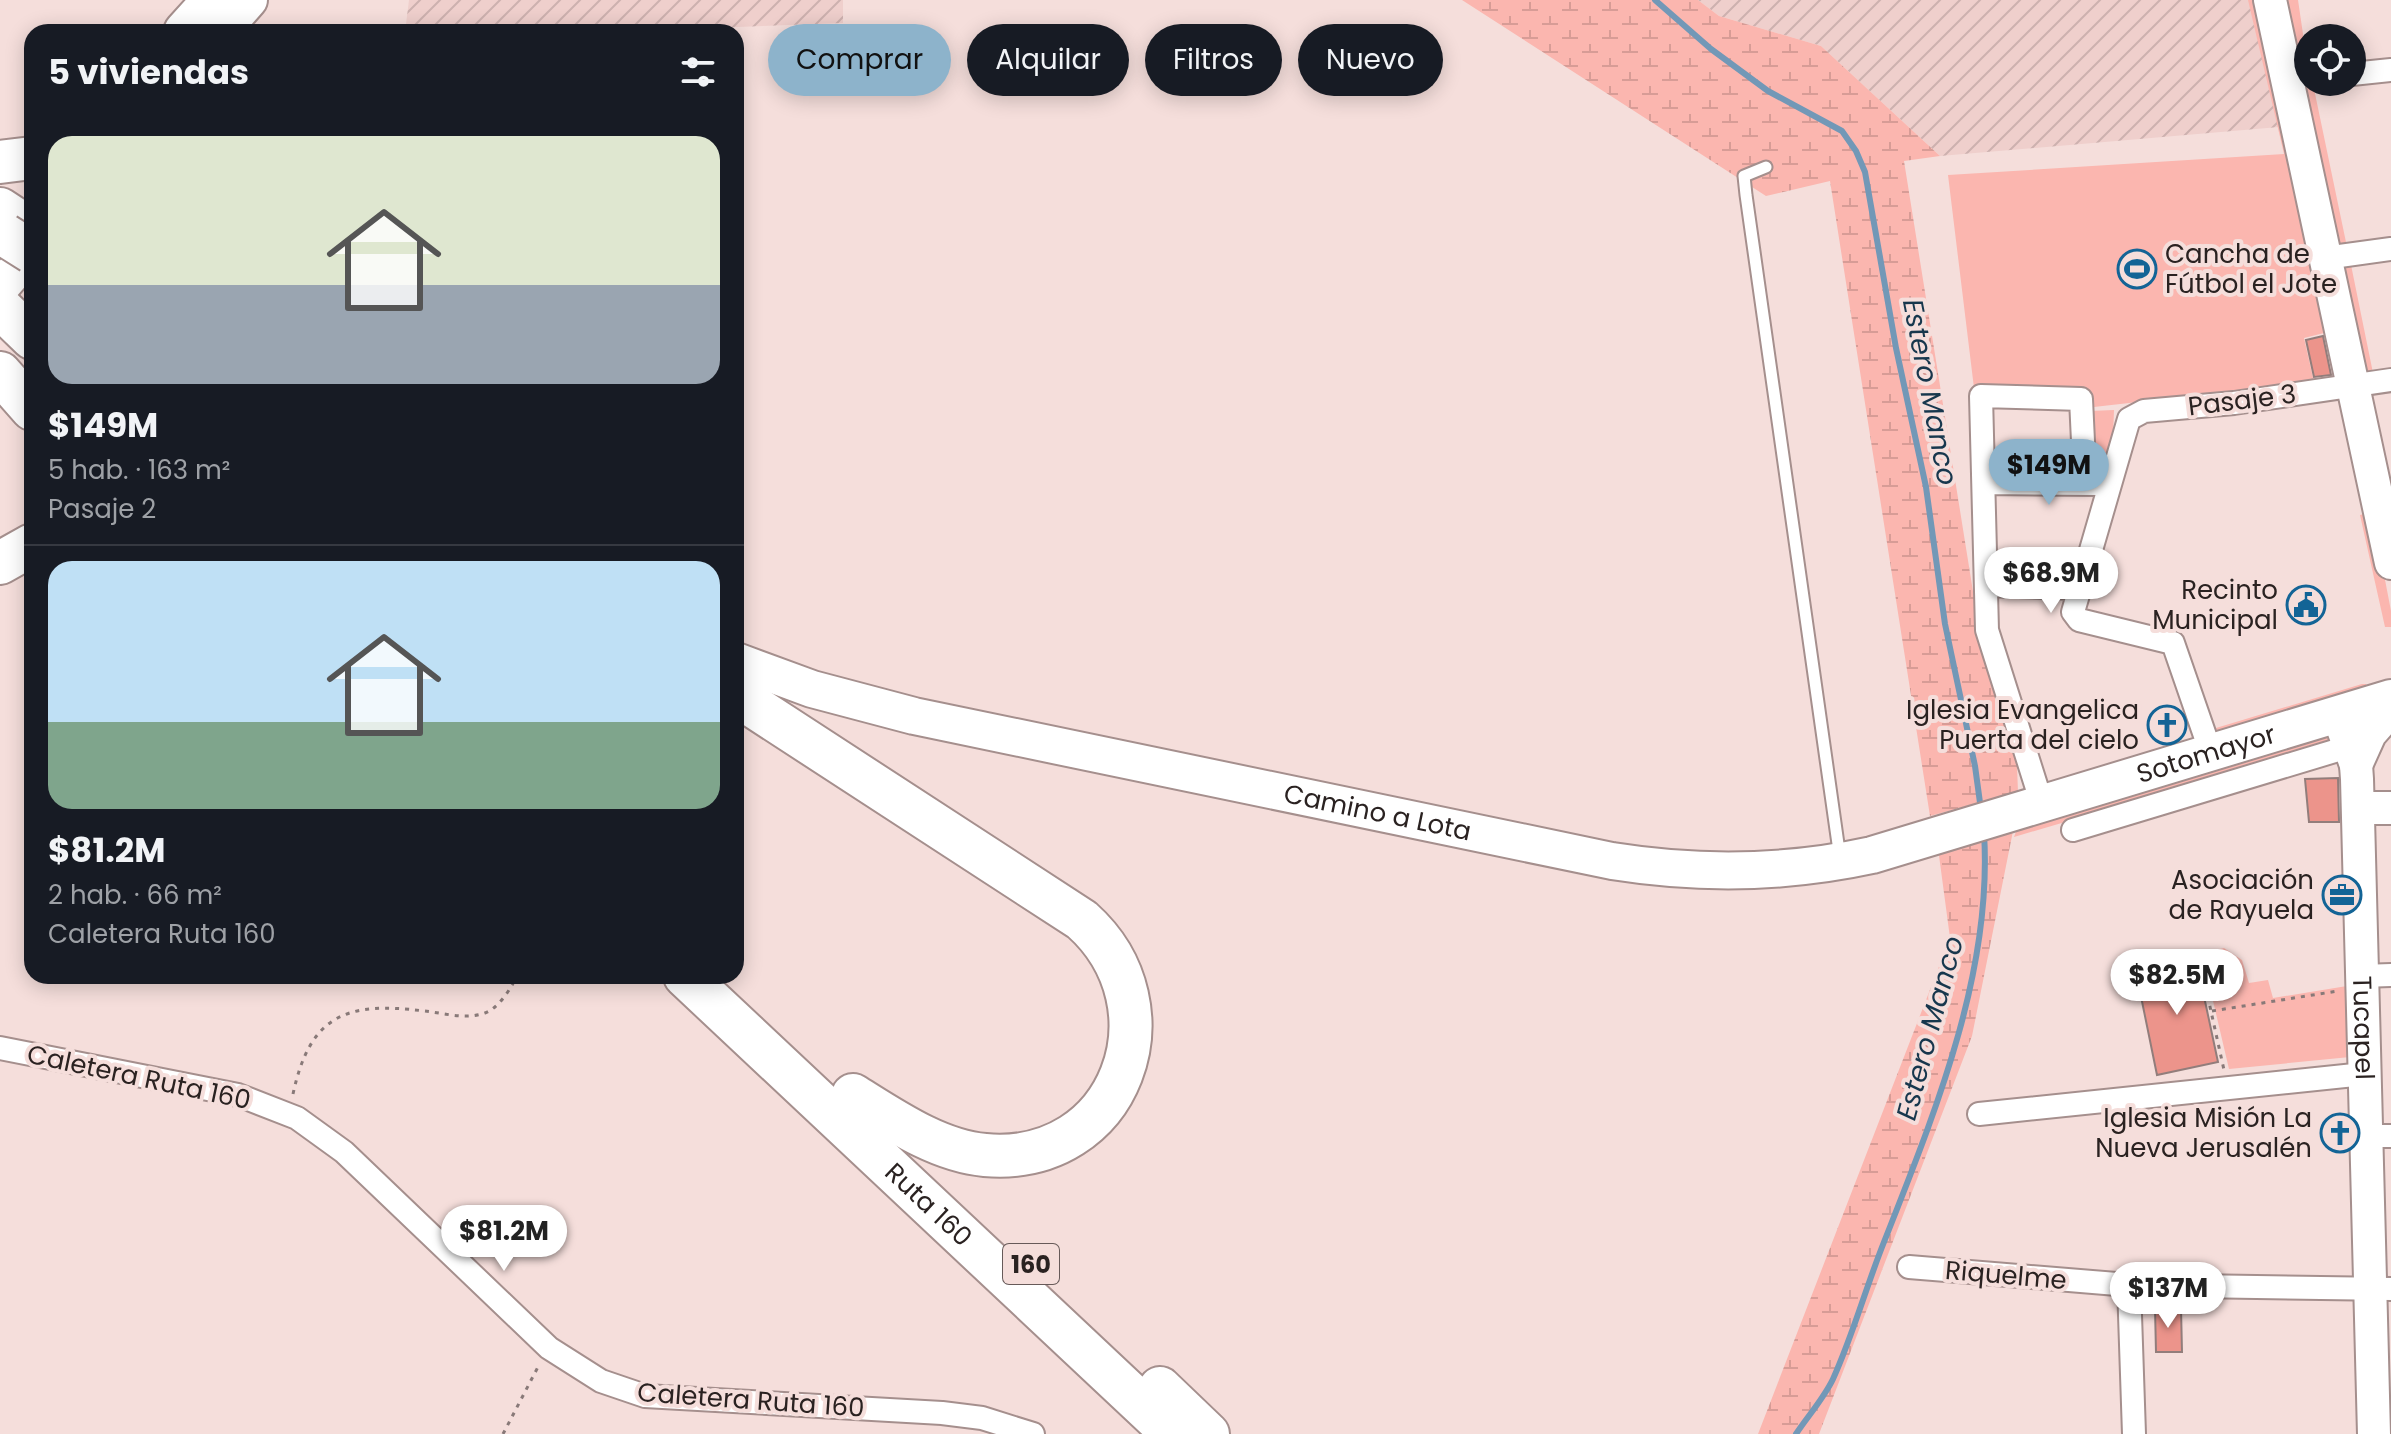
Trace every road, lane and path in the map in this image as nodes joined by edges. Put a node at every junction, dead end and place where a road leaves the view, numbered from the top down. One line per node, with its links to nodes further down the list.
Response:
1 (214, 0): 4 (highway)
2 (249, 0): 5 (main road)
3 (2270, 0): 6 (street)
4 (192, 24)
5 (228, 24)
6 (2294, 69)
7 (2391, 70): 8 (street)
8 (2366, 73)
9 (2300, 96): 15 (street)
10 (24, 159): 11 (highway)
11 (0, 162)
12 (1766, 167): 43 (lane)
13 (17, 232): 16 (main road)
14 (2391, 249): 15 (street)
15 (2325, 258): 21 (street)
16 (11, 313)
17 (0, 365): 20 (highway)
18 (0, 373): 22 (highway)
19 (2391, 380): 21 (street, Pasaje 3)
20 (24, 382)
21 (2351, 386): 25 (street, Pasaje 3); 28 (street)
22 (24, 400)
23 (1986, 483): 24 (street); 24 (street); 31 (street)
24 (2085, 484): 25 (street)
25 (2112, 484): 32 (street)
26 (24, 550): 27 (highway)
27 (0, 563)
28 (2391, 563)
29 (24, 580): 30 (highway)
30 (0, 582)
31 (1986, 585): 32 (street); 39 (street)
32 (2078, 588): 38 (street)
33 (744, 664): 43 (main road, Camino a Lota)
34 (2391, 698): 37 (main road, Sotomayor)
35 (744, 700): 53 (highway)
36 (2391, 710): 37 (street, Tucapel)
37 (2347, 742): 38 (main road, Sotomayor); 40 (street, Tucapel); 42 (street, Sotomayor)
38 (2211, 753): 39 (main road, Sotomayor)
39 (2032, 806): 43 (main road, Camino a Lota)
40 (2358, 808): 41 (street); 45 (street, Tucapel)
41 (2391, 808)
42 (2073, 830)
43 (1841, 862)
44 (2199, 957): 49 (path)
45 (2372, 980): 49 (path); 51 (street, Tucapel)
46 (513, 984): 55 (path)
47 (694, 984): 63 (highway, Ruta 160 / 160)
48 (733, 984): 53 (highway, Ruta 160 / 160)
49 (2212, 1011): 52 (path)
50 (0, 1048): 55 (street, Caletera Ruta 160)
51 (2364, 1074): 52 (street); 56 (street, Tucapel)
52 (2228, 1088): 54 (street)
53 (853, 1095): 64 (highway, Ruta 160 / 160)
54 (1979, 1114)
55 (297, 1118): 60 (street, Caletera Ruta 160)
56 (2378, 1136): 59 (street, Tucapel)
57 (1909, 1267): 58 (street, Riquelme)
58 (2129, 1285): 59 (street, Riquelme); 65 (street)
59 (2380, 1289): 66 (street, Tucapel)
60 (549, 1348): 61 (path); 62 (street, Caletera Ruta 160)
61 (503, 1434)
62 (1033, 1434)
63 (1173, 1434)
64 (1208, 1434)
65 (2134, 1434)
66 (2374, 1434)

